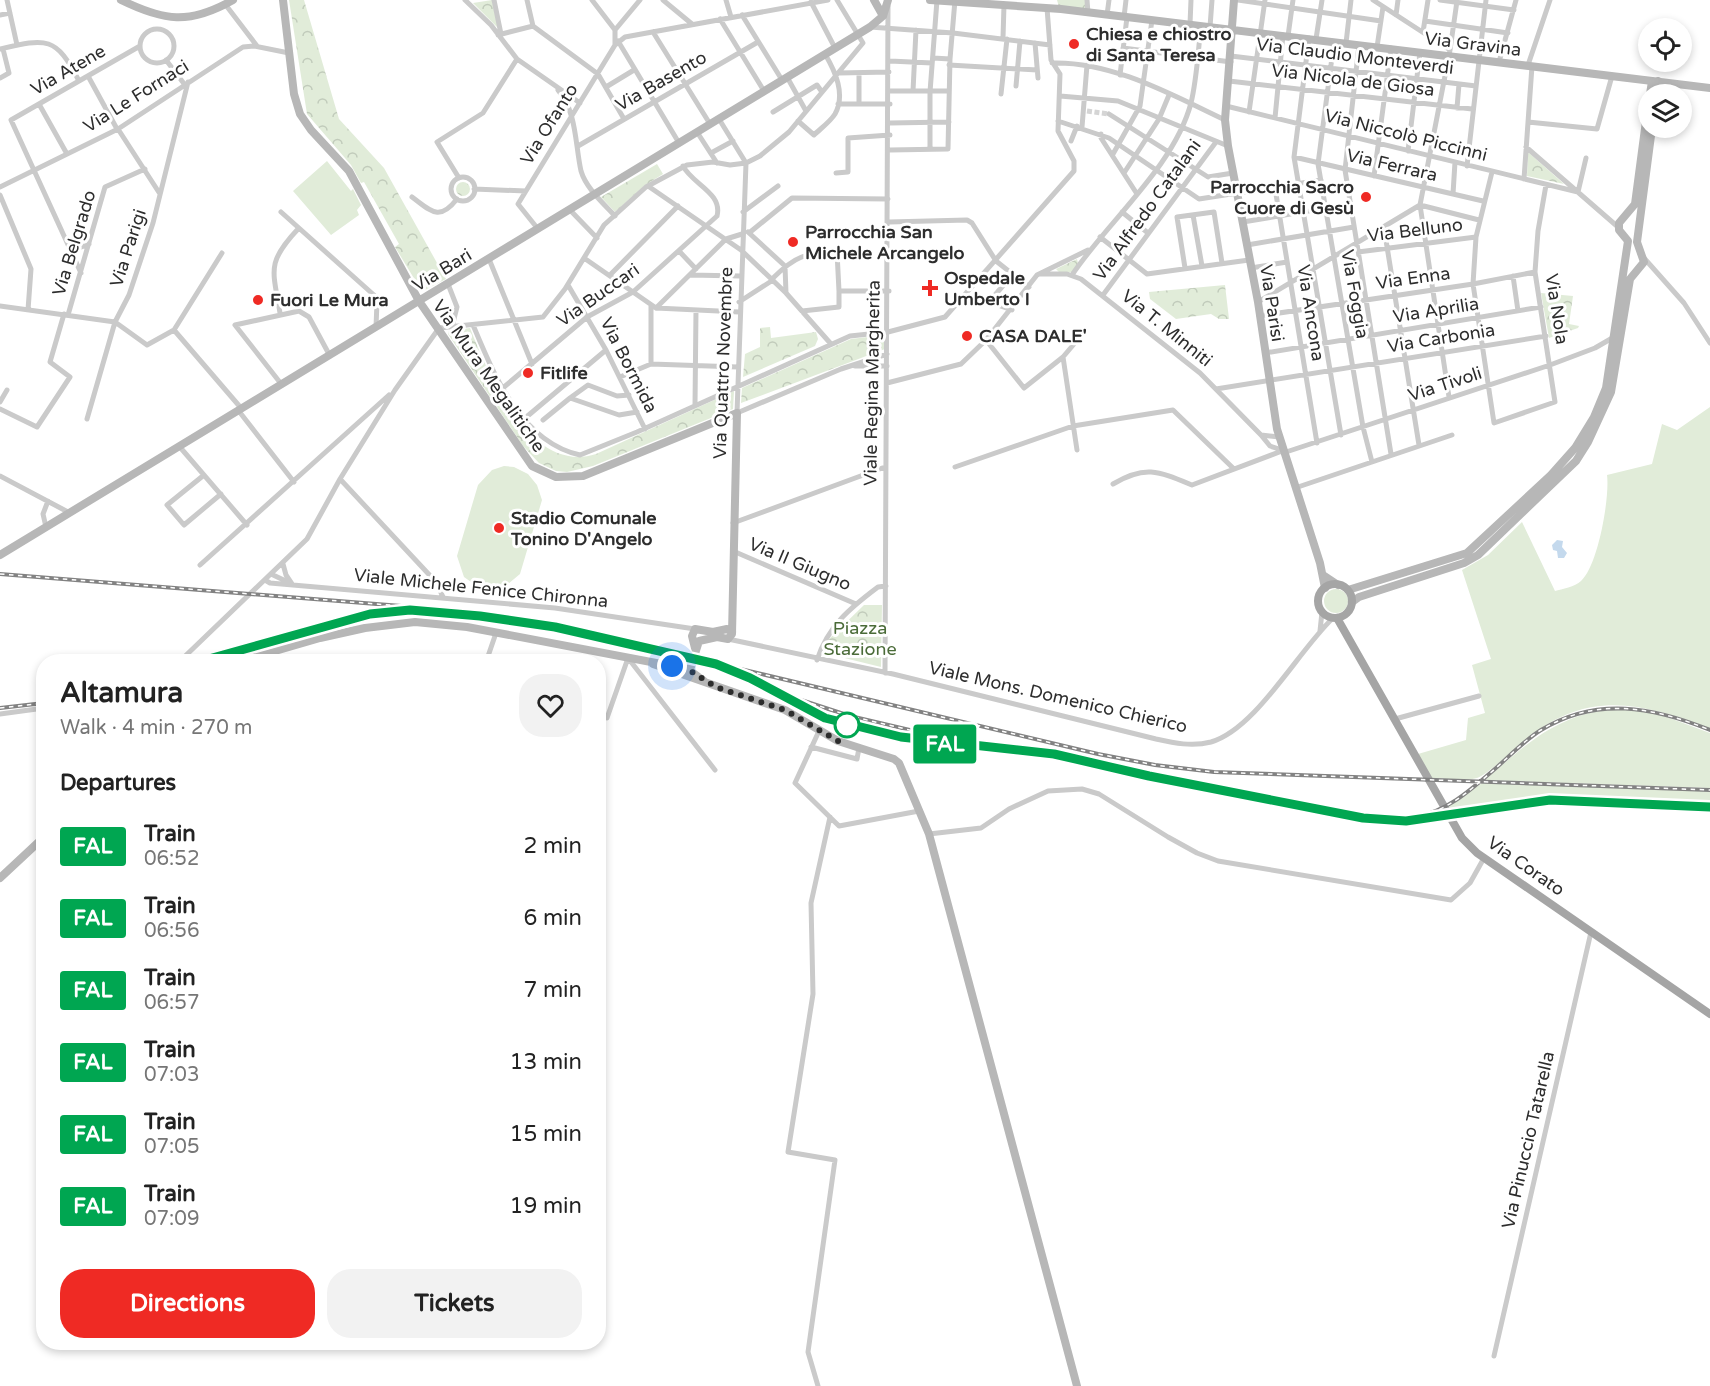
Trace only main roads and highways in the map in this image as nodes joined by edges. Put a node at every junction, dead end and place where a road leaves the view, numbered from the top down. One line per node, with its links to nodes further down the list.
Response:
1 (121, 0): 11 (main road)
2 (283, 0): 24 (main road, Via Mura Megalitiche)
3 (888, 0): 12 (main road, Via Bari)
4 (930, 0): 5 (main road, Via Gravina)
5 (937, 0): 6 (main road, Via Gravina)
6 (951, 0): 7 (main road, Via Gravina)
7 (955, 0): 10 (main road, Via Gravina)
8 (1236, 0): 13 (main road, Via Parisi)
9 (875, 1): 12 (main road)
10 (988, 1): 13 (main road, Via Gravina)
11 (229, 2)
12 (882, 16): 24 (main road, Via Bari)
13 (1233, 30): 14 (main road, Via Gravina); 27 (main road, Via Parisi)
14 (1655, 81): 15 (main road); 16 (main road); 17 (main road, Via Gravina)
15 (1654, 84)
16 (1655, 84)
17 (1710, 88)
18 (1644, 138): 20 (main road)
19 (1651, 138): 21 (main road)
20 (1624, 216): 21 (main road); 22 (main road)
21 (1639, 224): 23 (main road)
22 (1626, 263): 23 (main road); 30 (main road)
23 (1640, 264): 31 (main road)
24 (419, 301): 25 (main road, Via Mura Megalitiche); 26 (main road, Via Bari)
25 (737, 413): 35 (main road, Via Quattro Novembre)
26 (0, 555)
27 (1323, 575): 28 (main road); 29 (main road, Via Parisi)
28 (1338, 585): 29 (main road); 30 (main road)
29 (1325, 588): 32 (main road)
30 (1348, 590): 31 (main road)
31 (1350, 606): 32 (main road); 33 (main road)
32 (1335, 618): 33 (main road, Via Corato)
33 (1345, 629): 39 (main road, Via Corato)
34 (274, 654): 35 (main road)
35 (689, 670): 36 (main road); 36 (main road)
36 (716, 687): 40 (main road)
37 (36, 844): 38 (main road)
38 (0, 878)
39 (1710, 1014)
40 (1077, 1386)

